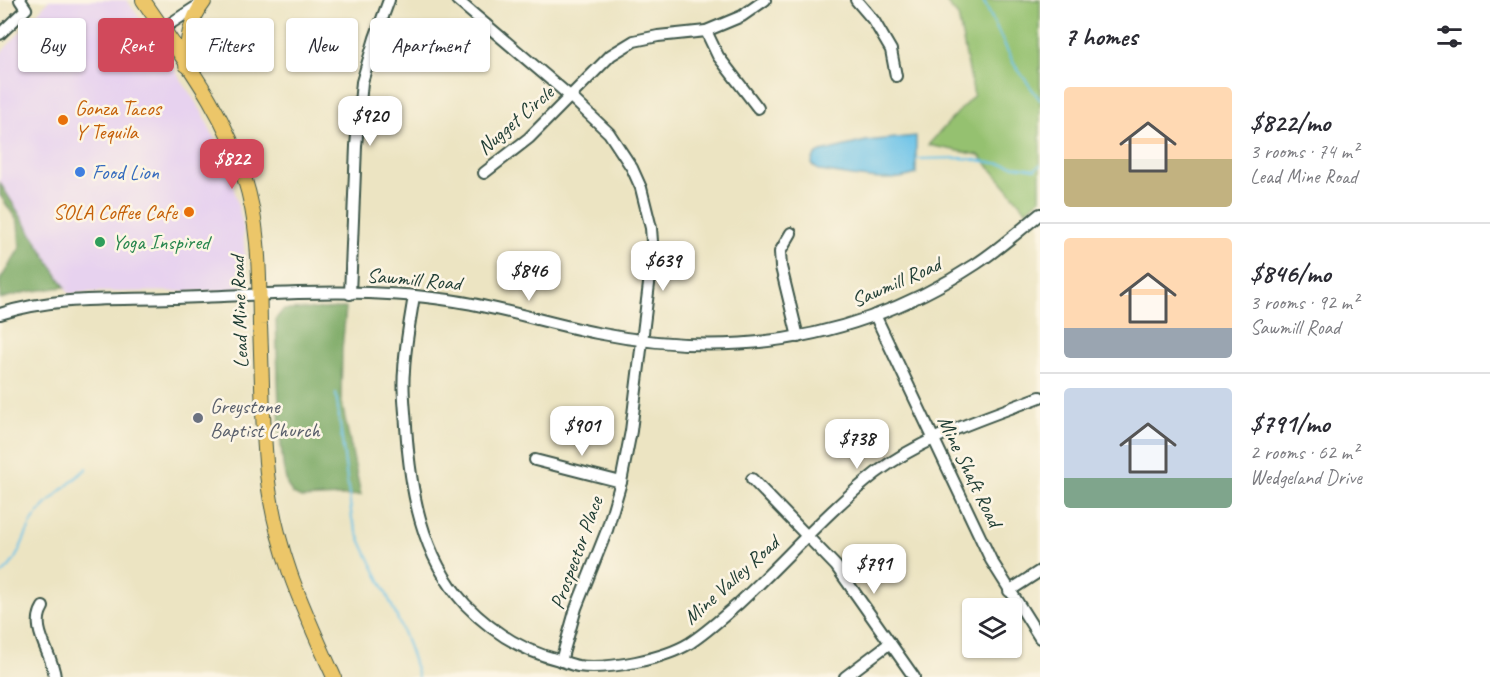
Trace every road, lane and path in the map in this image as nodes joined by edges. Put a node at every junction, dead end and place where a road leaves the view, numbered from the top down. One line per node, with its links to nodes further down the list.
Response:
1 (20, 0): 12 (street)
2 (143, 0): 8 (main road, Lead Mine Road)
3 (389, 0): 22 (street)
4 (457, 0): 17 (street, Prospector Place)
5 (765, 0): 11 (street, Nugget Circle)
6 (856, 0): 16 (street)
7 (206, 1): 9 (main road); 10 (street)
8 (155, 18)
9 (194, 18)
10 (174, 21)
11 (706, 31): 17 (street, Nugget Circle); 18 (street)
12 (0, 34)
13 (174, 47): 14 (main road, Lead Mine Road)
14 (186, 65)
15 (190, 72): 23 (main road, Lead Mine Road)
16 (896, 76)
17 (571, 97): 19 (street, Nugget Circle); 28 (street, Prospector Place)
18 (758, 108)
19 (484, 172)
20 (1040, 214): 26 (street, Sawmill Road)
21 (791, 233): 27 (street)
22 (350, 294): 23 (street, Sawmill Road); 24 (street, Sawmill Road)
23 (261, 295): 25 (street, Sawmill Road); 42 (main road, Lead Mine Road)
24 (414, 296): 28 (street, Sawmill Road); 40 (street, Mine Valley Road)
25 (0, 314)
26 (875, 315): 27 (street, Sawmill Road); 30 (street, Mine Shaft Road)
27 (798, 337): 28 (street, Sawmill Road)
28 (642, 340): 33 (street, Prospector Place)
29 (1040, 397): 30 (street, Mine Valley Road)
30 (932, 438): 34 (street, Mine Valley Road); 36 (street, Mine Shaft Road)
31 (535, 460): 33 (street)
32 (752, 479): 34 (street)
33 (621, 482): 40 (street, Prospector Place)
34 (808, 536): 39 (street); 40 (street, Mine Valley Road)
35 (1040, 571): 36 (street)
36 (1009, 591): 38 (street, Mine Shaft Road)
37 (43, 607): 41 (street)
38 (1040, 638)
39 (890, 643): 43 (street); 44 (street)
40 (561, 661)
41 (55, 677)
42 (334, 677)
43 (846, 677)
44 (914, 677)

